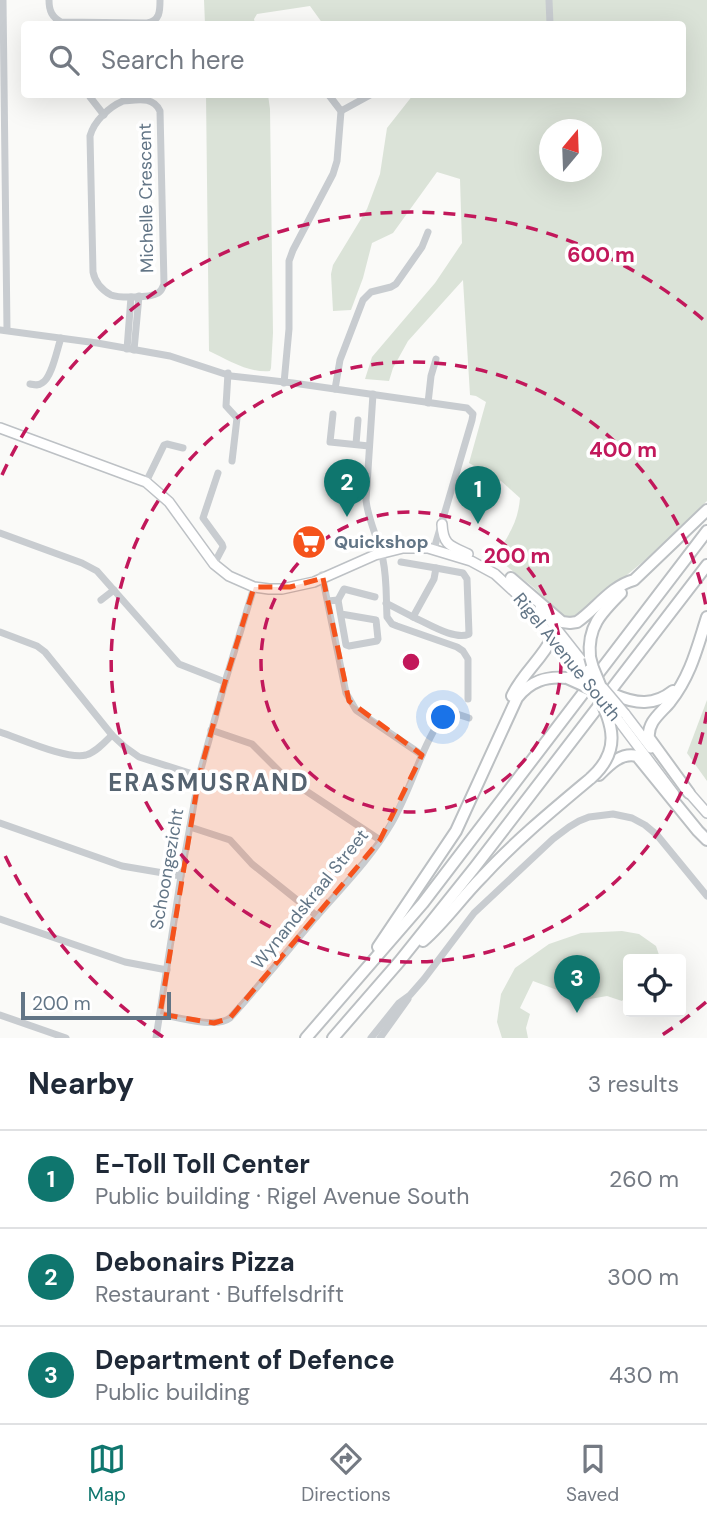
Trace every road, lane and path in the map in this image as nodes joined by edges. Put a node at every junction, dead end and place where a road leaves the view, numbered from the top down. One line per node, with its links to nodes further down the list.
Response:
1 (3, 0): 15 (street)
2 (49, 0): 5 (street)
3 (160, 0): 6 (street)
4 (549, 0): 7 (street)
5 (60, 21)
6 (152, 21)
7 (550, 21)
8 (91, 98): 12 (street)
9 (331, 98): 11 (street)
10 (365, 98): 11 (street)
11 (341, 111): 20 (street)
12 (103, 115): 14 (street, Michelle Crescent); 14 (street, Michelle Crescent)
13 (428, 232): 22 (street)
14 (135, 296): 17 (street)
15 (3, 330): 16 (street)
16 (61, 338): 17 (street); 21 (street)
17 (131, 348): 19 (street)
18 (436, 359): 24 (street)
19 (228, 374): 20 (street); 31 (street)
20 (284, 382): 22 (street)
21 (30, 384)
22 (335, 389): 23 (street)
23 (373, 394): 24 (street); 29 (street)
24 (428, 403): 35 (street)
25 (333, 414): 28 (street)
26 (358, 420): 28 (street)
27 (0, 428): 33 (main road, Rigel Avenue South)
28 (356, 444): 29 (street)
29 (369, 446): 39 (street)
30 (183, 448): 33 (street)
31 (232, 461)
32 (218, 473): 42 (street)
33 (146, 482): 42 (main road, Rigel Avenue South)
34 (707, 510): 47 (highway)
35 (442, 524): 38 (street); 40 (main road)
36 (707, 531): 86 (highway)
37 (0, 533): 49 (street)
38 (435, 547): 39 (main road, Rigel Avenue South); 40 (main road, Rigel Avenue South); 59 (main road, Rigel Avenue South)
39 (380, 551): 45 (main road, Rigel Avenue South); 54 (street)
40 (476, 558): 46 (main road, Rigel Avenue South)
41 (401, 562): 44 (street)
42 (214, 564): 48 (main road, Rigel Avenue South)
43 (707, 565): 84 (highway)
44 (436, 568): 56 (street); 56 (street)
45 (323, 576): 48 (main road, Rigel Avenue South); 53 (street)
46 (511, 578): 47 (highway); 59 (main road, Rigel Avenue South)
47 (634, 580): 61 (highway)
48 (254, 587): 62 (street, Schoongezicht)
49 (114, 590): 51 (street); 62 (street)
50 (374, 597): 52 (street)
51 (101, 600)
52 (338, 600): 53 (street); 55 (street)
53 (328, 601): 70 (street)
54 (386, 603): 56 (street); 64 (street)
55 (341, 614): 55 (street)
56 (413, 617)
57 (707, 617): 60 (highway)
58 (0, 632): 69 (street)
59 (556, 636): 61 (main road, Rigel Avenue South); 71 (highway)
60 (698, 646): 63 (highway); 73 (highway)
61 (580, 658): 63 (main road, Rigel Avenue South); 63 (highway, bridge)
62 (225, 682): 67 (street, Schoongezicht)
63 (600, 689): 66 (main road, Rigel Avenue South, bridge); 71 (highway, bridge); 74 (highway, bridge)
64 (468, 699)
65 (469, 718): 70 (street, Wynandskraal Street)
66 (622, 718): 73 (main road, Rigel Avenue South); 78 (main road, Rigel Avenue South)
67 (211, 730): 72 (street, Schoongezicht); 79 (street)
68 (0, 732): 69 (street)
69 (113, 735): 72 (street)
70 (422, 755): 79 (street, Wynandskraal Street)
71 (486, 764): 86 (highway)
72 (199, 776): 77 (street, Schoongezicht)
73 (689, 793): 75 (main road, Rigel Avenue South)
74 (561, 803): 78 (highway); 84 (highway)
75 (707, 813)
76 (0, 823): 80 (street)
77 (190, 827): 80 (street, Schoongezicht); 82 (street)
78 (707, 839)
79 (380, 840): 82 (street, Wynandskraal Street)
80 (181, 876): 85 (street, Schoongezicht)
81 (707, 896): 87 (street)
82 (317, 916): 88 (street, Wynandskraal Street)
83 (0, 919): 85 (street)
84 (399, 962): 93 (highway)
85 (167, 970): 88 (street, Schoongezicht)
86 (349, 990): 92 (highway)
87 (410, 995): 94 (street); 95 (street)
88 (160, 1014): 91 (street, Schoongezicht)
89 (0, 1015): 90 (street)
90 (66, 1038)
91 (156, 1038)
92 (306, 1038)
93 (333, 1038)
94 (372, 1038)
95 (380, 1038)

